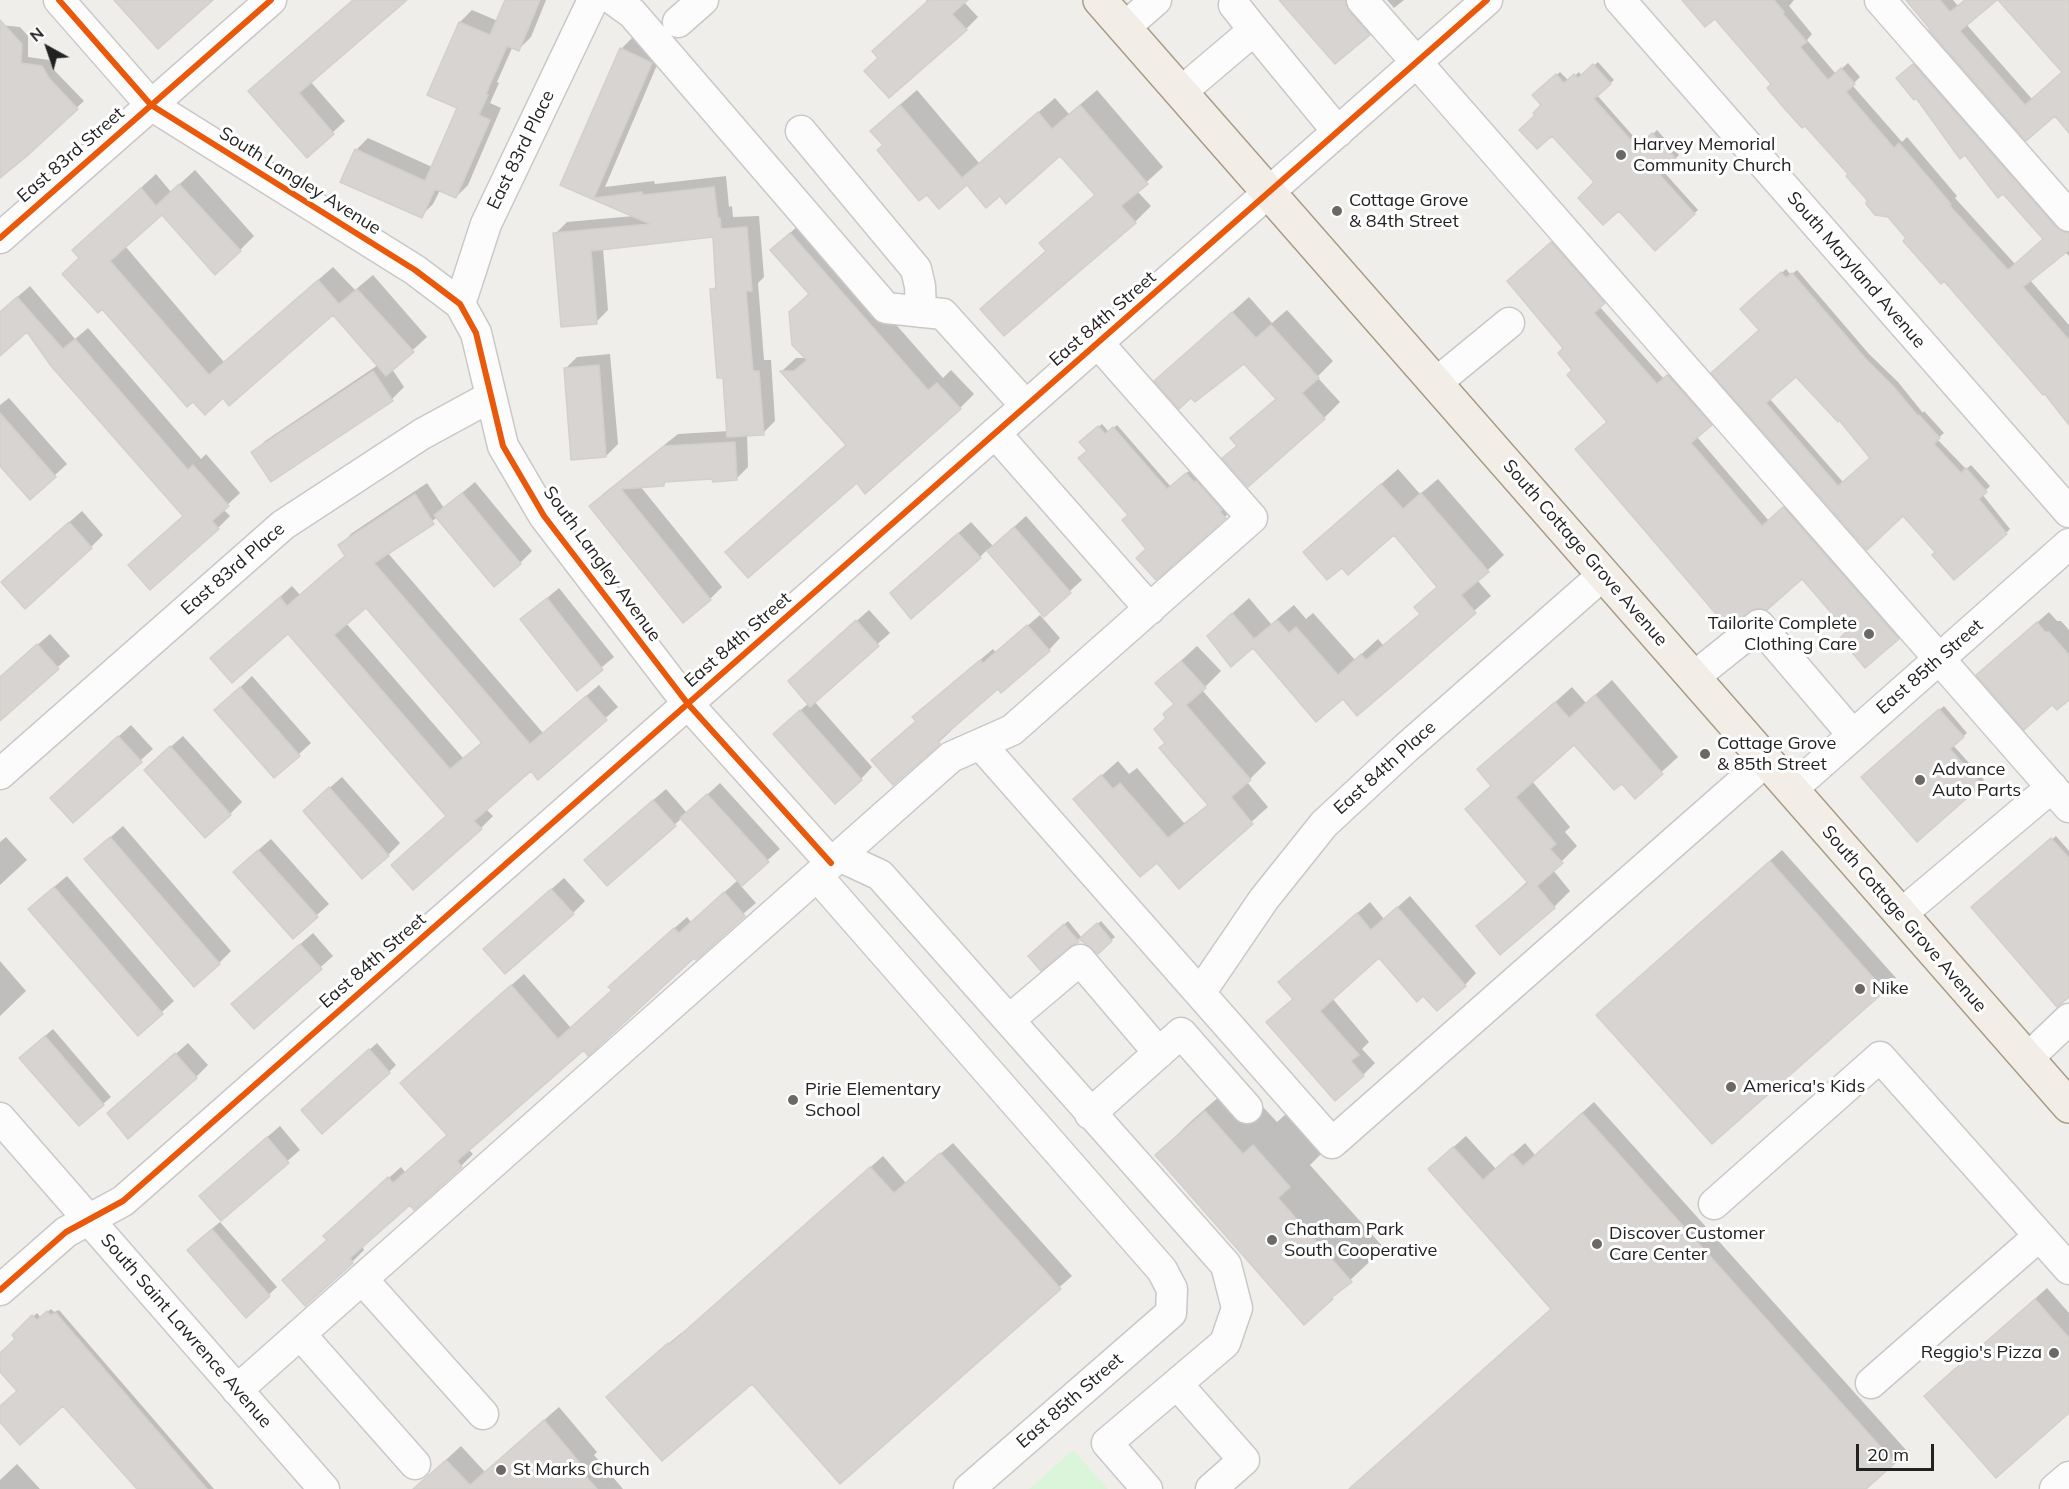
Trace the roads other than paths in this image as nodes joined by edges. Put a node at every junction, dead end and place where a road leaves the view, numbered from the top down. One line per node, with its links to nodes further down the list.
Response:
1 (59, 0): 18 (street, South Langley Avenue)
2 (271, 0): 18 (street, East 83rd Street)
3 (593, 0): 24 (street, East 83rd Place)
4 (614, 0): 25 (street)
5 (703, 0): 13 (street)
6 (1100, 0): 14 (main road, South Cottage Grove Avenue)
7 (1156, 0): 14 (street)
8 (1362, 0): 16 (street)
9 (1487, 0): 16 (street, East 84th Street)
10 (1620, 0): 32 (street, South Maryland Avenue)
11 (1880, 0): 22 (street)
12 (1234, 5): 15 (street)
13 (678, 22)
14 (1124, 28): 17 (main road, South Cottage Grove Avenue)
15 (1254, 30): 17 (street); 20 (street)
16 (1416, 62): 20 (street, East 84th Street); 36 (street)
17 (1181, 92): 21 (main road, South Cottage Grove Avenue)
18 (151, 105): 23 (street, East 83rd Street); 24 (street, South Langley Avenue)
19 (801, 130): 25 (street)
20 (1338, 132): 21 (street, East 84th Street)
21 (1269, 192): 27 (street, East 84th Street); 28 (main road, South Cottage Grove Avenue)
22 (2069, 216)
23 (2, 233)
24 (460, 304): 29 (street, South Langley Avenue)
25 (921, 312): 30 (street)
26 (1509, 323): 28 (street)
27 (1098, 343): 30 (street, East 84th Street); 35 (street)
28 (1436, 383): 34 (main road, South Cottage Grove Avenue)
29 (490, 397): 38 (street, South Langley Avenue); 42 (street, East 83rd Place)
30 (1026, 406): 31 (street, East 84th Street)
31 (995, 433): 35 (street); 38 (street, East 84th Street)
32 (2069, 512)
33 (2069, 544): 36 (street, East 85th Street)
34 (1604, 574): 37 (main road, South Cottage Grove Avenue); 47 (street, East 84th Place)
35 (1150, 609): 40 (street)
36 (1939, 659): 39 (street, East 85th Street); 44 (street)
37 (1694, 678): 39 (street); 41 (main road, South Cottage Grove Avenue)
38 (688, 704): 45 (street, South Langley Avenue); 57 (street, East 84th Street)
39 (1853, 735): 43 (street, East 85th Street)
40 (981, 745): 45 (street); 47 (street)
41 (1767, 761): 43 (main road, South Cottage Grove Avenue); 47 (street)
42 (0, 774)
43 (1791, 790): 46 (main road, South Cottage Grove Avenue)
44 (2060, 797): 46 (street)
45 (829, 865): 49 (street); 60 (street); 62 (street, South Langley Avenue)
46 (1900, 915): 51 (main road, South Cottage Grove Avenue)
47 (1200, 993)
48 (2069, 1019): 51 (street)
49 (1009, 1020): 50 (street); 54 (street)
50 (1159, 1053): 53 (street); 54 (street)
51 (2028, 1059): 52 (main road, South Cottage Grove Avenue)
52 (2069, 1106)
53 (1247, 1108)
54 (1090, 1114): 64 (street)
55 (0, 1118): 57 (street, South Saint Lawrence Avenue)
56 (1714, 1204): 58 (street)
57 (88, 1219): 61 (street, East 84th Street); 66 (street, South Saint Lawrence Avenue)
58 (2039, 1236): 59 (street); 65 (street)
59 (2069, 1269)
60 (362, 1279): 63 (street); 67 (street)
61 (0, 1290)
62 (1171, 1313): 71 (street, East 85th Street)
63 (300, 1334): 66 (street); 68 (street)
64 (1177, 1383): 72 (street); 73 (street)
65 (1871, 1383)
66 (237, 1390): 70 (street, South Saint Lawrence Avenue)
67 (483, 1414)
68 (415, 1464)
69 (2069, 1477): 74 (street)
70 (324, 1489)
71 (969, 1489)
72 (1147, 1489)
73 (1211, 1489)
74 (2055, 1489)

